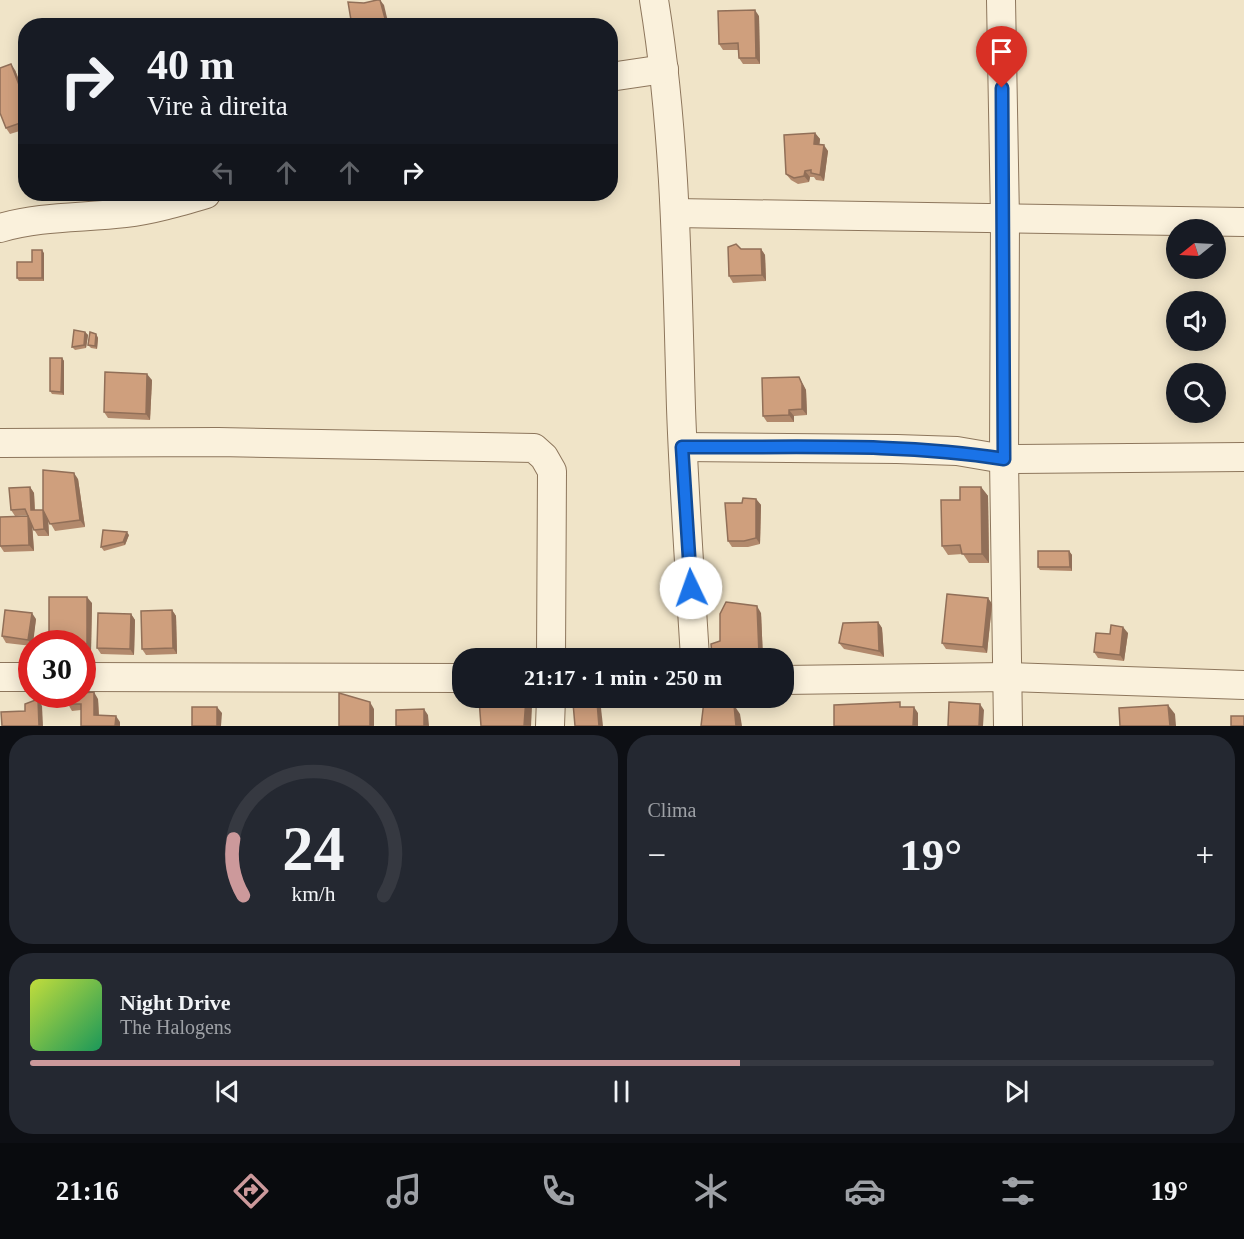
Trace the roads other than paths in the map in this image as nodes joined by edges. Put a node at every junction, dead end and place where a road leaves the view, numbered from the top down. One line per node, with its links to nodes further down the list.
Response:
1 (654, 0): 3 (street)
2 (1001, 0): 7 (street)
3 (664, 69): 4 (street); 6 (street)
4 (618, 76)
5 (184, 201): 9 (street)
6 (675, 213): 7 (street); 11 (street)
7 (1005, 219): 8 (street); 13 (street)
8 (1244, 222)
9 (0, 228)
10 (0, 443): 14 (street)
11 (682, 447): 13 (street); 15 (street)
12 (1244, 457): 13 (street)
13 (1004, 459): 19 (street)
14 (551, 648)
15 (694, 648)
16 (0, 677): 17 (street)
17 (18, 677)
18 (96, 677): 20 (street)
19 (1007, 677): 21 (street); 22 (street); 25 (street)
20 (452, 678)
21 (794, 680)
22 (1244, 685)
23 (551, 708): 24 (street)
24 (550, 726)
25 (1008, 726)

